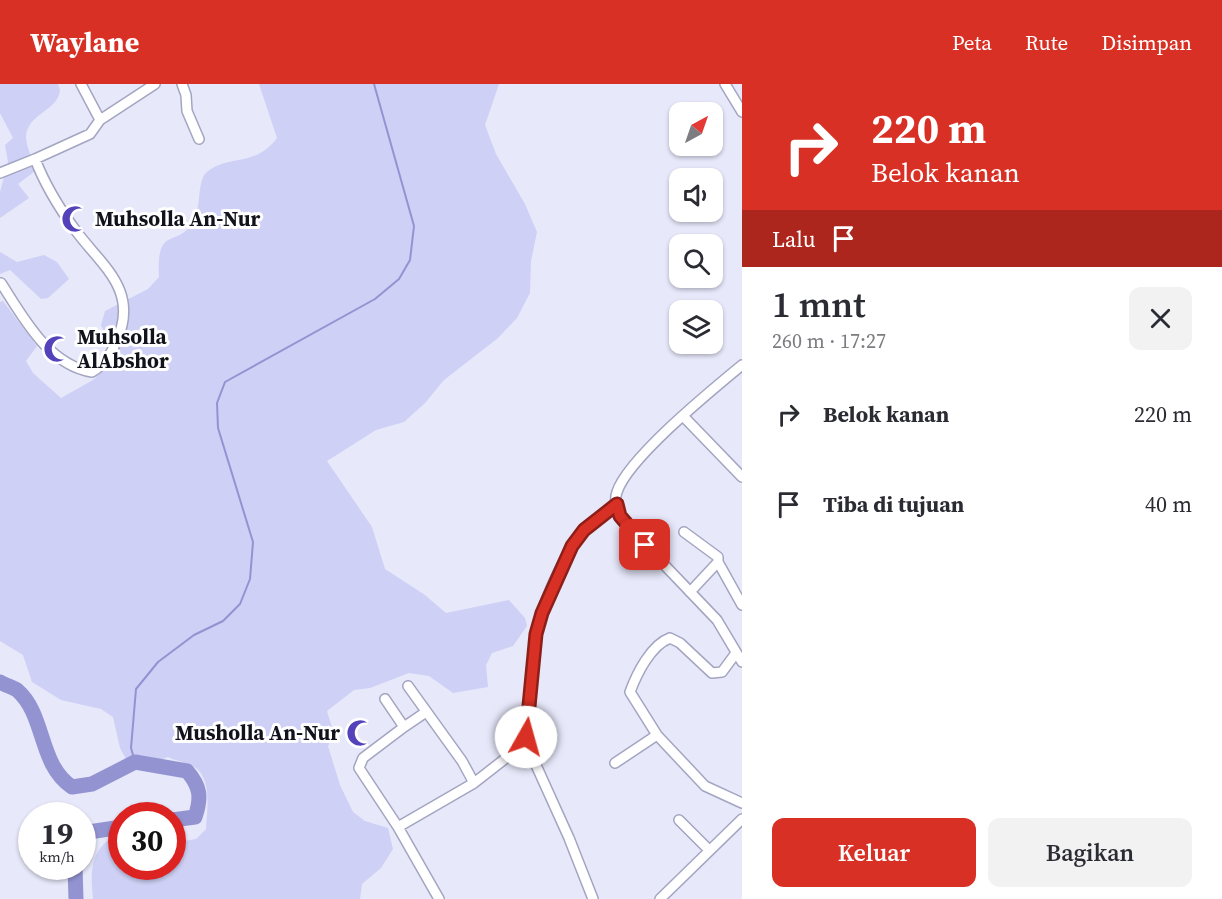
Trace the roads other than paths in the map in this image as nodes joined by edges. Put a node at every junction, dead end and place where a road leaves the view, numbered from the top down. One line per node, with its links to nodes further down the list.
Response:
1 (81, 84): 6 (street)
2 (182, 84): 7 (street)
3 (725, 84): 5 (street)
4 (151, 85): 6 (street)
5 (742, 112)
6 (100, 120): 8 (street)
7 (199, 139)
8 (35, 159): 9 (street); 10 (street)
9 (0, 173)
10 (1, 283)
11 (742, 365): 12 (street)
12 (682, 416): 13 (street); 14 (street)
13 (742, 477)
14 (617, 504): 17 (street); 26 (street)
15 (684, 532): 16 (street)
16 (718, 562): 17 (street); 18 (street)
17 (690, 592): 19 (street)
18 (742, 605)
19 (736, 652): 20 (street); 25 (street)
20 (742, 662)
21 (408, 686): 23 (street)
22 (385, 699): 24 (street)
23 (426, 712): 24 (street); 28 (street)
24 (404, 727): 32 (street)
25 (657, 735): 27 (street); 29 (street)
26 (522, 749): 28 (street); 35 (street)
27 (615, 763)
28 (474, 783): 32 (street)
29 (742, 803)
30 (742, 819): 33 (street)
31 (679, 820): 33 (street)
32 (398, 827): 34 (street)
33 (709, 850): 36 (street)
34 (439, 899)
35 (593, 899)
36 (660, 899)

